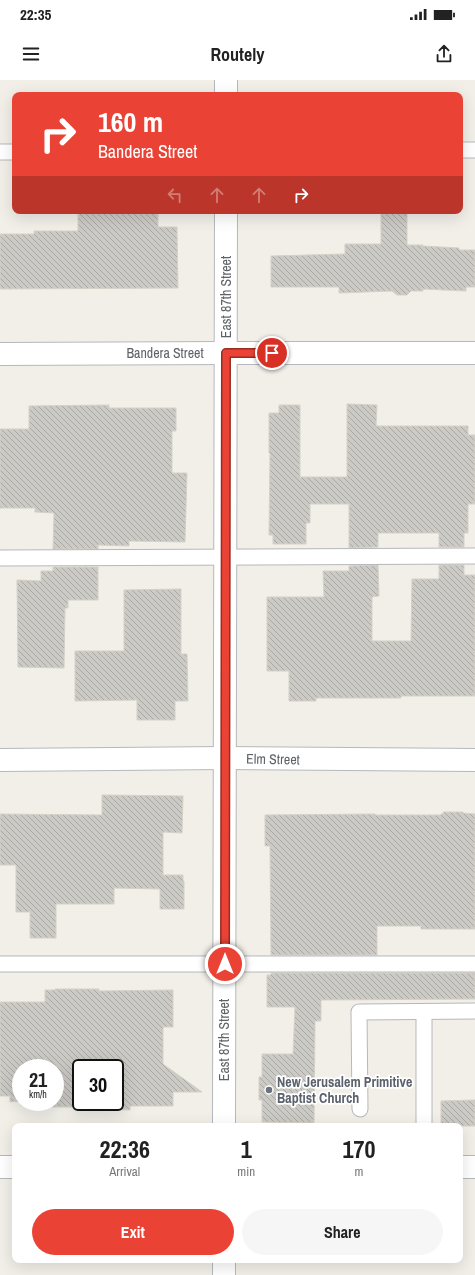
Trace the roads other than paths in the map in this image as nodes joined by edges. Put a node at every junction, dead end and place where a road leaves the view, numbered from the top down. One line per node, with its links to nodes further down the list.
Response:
1 (226, 80): 2 (street)
2 (226, 92)
3 (463, 150): 4 (lane)
4 (475, 150)
5 (0, 152): 6 (lane)
6 (12, 152)
7 (226, 214): 8 (street, East 87th Street)
8 (226, 353): 9 (street, Bandera Street); 10 (street, Bandera Street); 13 (street, East 87th Street)
9 (475, 353)
10 (0, 354)
11 (475, 556): 13 (lane)
12 (0, 558): 13 (lane)
13 (225, 558): 14 (street, East 87th Street)
14 (225, 758): 15 (street, Elm Street); 16 (street, Elm Street); 18 (street, East 87th Street)
15 (0, 760)
16 (475, 760)
17 (0, 964): 18 (lane)
18 (225, 964): 19 (lane); 23 (street, East 87th Street)
19 (475, 964)
20 (475, 1011): 21 (lane)
21 (424, 1012): 22 (lane); 24 (lane)
22 (360, 1109)
23 (224, 1123)
24 (424, 1123)
25 (0, 1167): 26 (street)
26 (12, 1167)
27 (463, 1167): 28 (street)
28 (475, 1167)
29 (224, 1263): 30 (street)
30 (224, 1275)

